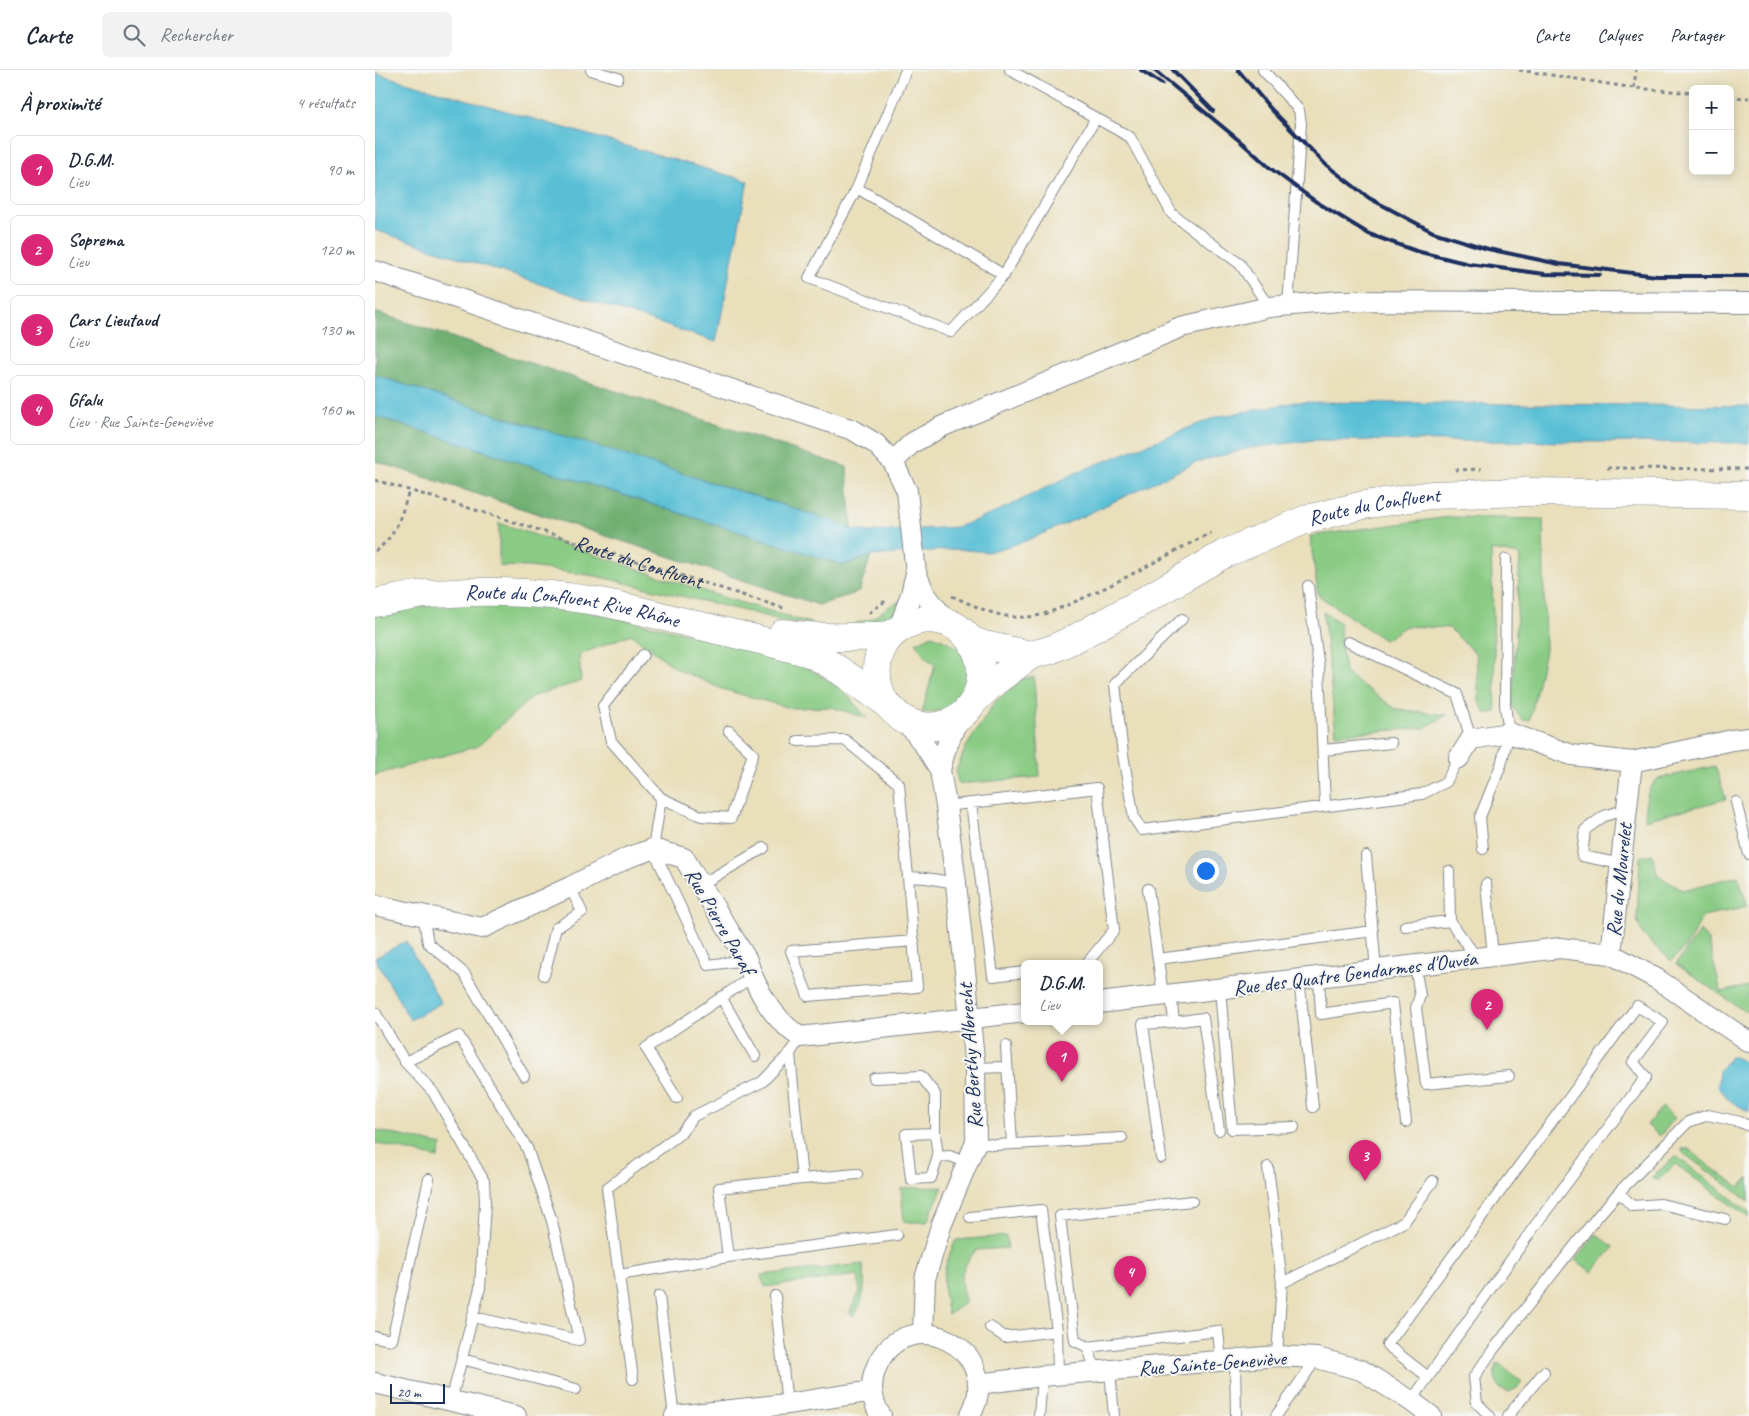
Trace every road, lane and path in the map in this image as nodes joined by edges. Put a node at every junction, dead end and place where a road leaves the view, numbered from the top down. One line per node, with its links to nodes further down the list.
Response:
1 (591, 70): 7 (lane)
2 (906, 70): 13 (lane)
3 (1011, 70): 12 (lane)
4 (1263, 70): 17 (lane)
5 (1519, 70): 8 (path)
6 (1636, 70): 8 (path)
7 (618, 78)
8 (1634, 88): 9 (path)
9 (1689, 93)
10 (1734, 96): 11 (path)
11 (1749, 98)
12 (1096, 118): 15 (lane); 17 (lane)
13 (857, 188): 15 (lane); 15 (lane)
14 (375, 271): 18 (street)
15 (1004, 275)
16 (1749, 303): 17 (street)
17 (1278, 306): 18 (street)
18 (893, 462): 24 (street)
19 (375, 480): 20 (path, Route du Confluent)
20 (409, 491): 22 (path); 29 (path, Route du Confluent)
21 (1749, 495): 37 (main road, Route du Confluent)
22 (375, 551)
23 (1506, 559): 42 (lane)
24 (915, 567): 32 (street); 33 (street)
25 (1308, 586): 47 (lane)
26 (375, 590): 33 (main road, Route du Confluent Rive Rhône)
27 (892, 596): 30 (path)
28 (375, 604): 38 (main road, Route du Confluent Rive Rhône)
29 (794, 611)
30 (867, 614)
31 (1182, 619): 54 (lane)
32 (949, 624): 33 (main road); 34 (main road)
33 (895, 632): 38 (main road)
34 (971, 640): 37 (main road, Route du Confluent); 39 (main road)
35 (1348, 642): 44 (lane)
36 (643, 655): 51 (lane)
37 (1031, 655): 39 (main road, Route du Confluent)
38 (884, 702): 40 (main road)
39 (966, 709): 40 (main road); 50 (street, Rue Berthy Albrecht)
40 (907, 721): 50 (street, Rue Berthy Albrecht)
41 (729, 731): 51 (lane)
42 (1509, 733): 44 (street); 49 (street); 59 (lane)
43 (1749, 738): 49 (street)
44 (1471, 739): 48 (street)
45 (799, 741): 64 (lane)
46 (1391, 743): 47 (lane)
47 (1323, 750): 54 (lane)
48 (1459, 758): 54 (lane)
49 (1632, 762): 56 (street, Rue du Mourelet)
50 (940, 770): 55 (street, Rue Berthy Albrecht)
51 (661, 798): 58 (lane)
52 (1736, 802): 60 (lane)
53 (971, 803): 55 (lane); 79 (lane); 83 (lane)
54 (1325, 805)
55 (946, 806): 65 (street, Rue Berthy Albrecht)
56 (1627, 809): 62 (street, Rue du Mourelet); 62 (lane)
57 (764, 848): 67 (lane)
58 (653, 849): 67 (street, Rue Pierre Paraf); 68 (street); 81 (lane)
59 (1483, 849)
60 (1749, 854)
61 (1366, 856): 74 (lane)
62 (1621, 864): 76 (street, Rue du Mourelet)
63 (1449, 871): 72 (lane)
64 (908, 877): 65 (lane); 75 (lane)
65 (956, 883): 93 (street, Rue Berthy Albrecht)
66 (1486, 884): 77 (lane)
67 (700, 885): 81 (street, Rue Pierre Paraf)
68 (570, 887): 71 (street); 84 (lane)
69 (1148, 889): 78 (lane)
70 (375, 905): 71 (street)
71 (423, 915): 102 (lane)
72 (1450, 921): 73 (lane); 77 (lane)
73 (1405, 926)
74 (1373, 931): 78 (lane); 82 (lane)
75 (914, 941): 75 (lane)
76 (1611, 954): 77 (street, Rue des Quatre Gendarmes d'Ouvéa); 95 (street, Rue du Mourelet)
77 (1485, 957): 80 (street, Rue des Quatre Gendarmes d'Ouvéa)
78 (1158, 959): 88 (lane)
79 (1089, 960)
80 (1415, 966): 82 (street, Rue des Quatre Gendarmes d'Ouvéa); 103 (lane)
81 (750, 969): 89 (lane); 96 (street, Rue Pierre Paraf)
82 (1376, 970): 85 (street, Rue des Quatre Gendarmes d'Ouvéa)
83 (1021, 972)
84 (544, 975)
85 (1319, 977): 86 (street, Rue des Quatre Gendarmes d'Ouvéa); 107 (lane)
86 (1299, 979): 87 (street, Rue des Quatre Gendarmes d'Ouvéa); 106 (lane)
87 (1220, 989): 88 (street, Rue des Quatre Gendarmes d'Ouvéa); 109 (lane)
88 (1167, 995): 90 (street, Rue des Quatre Gendarmes d'Ouvéa); 94 (lane)
89 (721, 997): 98 (lane); 105 (lane)
90 (1103, 1003)
91 (375, 1012): 99 (lane)
92 (1021, 1012): 93 (street)
93 (969, 1018): 96 (street); 101 (street, Rue Berthy Albrecht)
94 (1174, 1022): 110 (lane); 116 (lane)
95 (1748, 1040)
96 (795, 1045): 121 (lane); 129 (lane)
97 (1006, 1046): 100 (lane)
98 (755, 1056)
99 (405, 1062): 133 (lane); 133 (lane)
100 (1007, 1067): 101 (lane); 114 (lane)
101 (975, 1068): 113 (street, Rue Berthy Albrecht)
102 (524, 1076)
103 (1509, 1076)
104 (875, 1078): 111 (lane)
105 (677, 1098)
106 (1313, 1107)
107 (1406, 1122)
108 (1749, 1126): 123 (lane)
109 (1294, 1127)
110 (1219, 1130)
111 (935, 1133): 115 (lane); 115 (lane)
112 (1122, 1138): 114 (lane)
113 (976, 1142): 114 (lane); 117 (street, Rue Berthy Albrecht)
114 (1012, 1144)
115 (938, 1157): 117 (lane)
116 (1161, 1158)
117 (967, 1163): 136 (street, Rue Berthy Albrecht)
118 (1268, 1167): 130 (lane)
119 (857, 1174): 121 (lane)
120 (429, 1179): 137 (lane)
121 (802, 1179): 128 (lane)
122 (1433, 1181): 130 (lane)
123 (1619, 1192): 126 (lane); 165 (lane)
124 (1192, 1201): 138 (lane)
125 (970, 1217): 135 (lane)
126 (1725, 1219)
127 (897, 1235): 128 (lane)
128 (728, 1257): 129 (lane)
129 (619, 1275): 147 (lane)
130 (1282, 1282): 139 (lane)
131 (659, 1296): 157 (lane)
132 (775, 1296): 154 (lane)
133 (473, 1317): 141 (lane)
134 (990, 1327): 135 (lane)
135 (1057, 1330): 145 (lane)
136 (923, 1334): 149 (street); 151 (street)
137 (375, 1337)
138 (1088, 1347): 142 (lane); 143 (lane)
139 (1277, 1356): 140 (street, Rue Sainte-Geneviève); 142 (street, Rue Sainte-Geneviève)
140 (1317, 1358): 153 (street, Rue Sainte-Geneviève); 163 (lane)
141 (462, 1359): 150 (lane); 152 (lane)
142 (1228, 1360): 143 (street, Rue Sainte-Geneviève); 162 (lane)
143 (1104, 1371): 145 (street, Rue Sainte-Geneviève); 161 (lane)
144 (1544, 1372): 166 (lane)
145 (1050, 1376): 149 (street, Rue Sainte-Geneviève); 160 (lane)
146 (1428, 1377): 146 (lane); 153 (lane)
147 (633, 1379)
148 (375, 1383): 152 (street)
149 (978, 1384): 159 (street)
150 (576, 1389)
151 (872, 1393): 154 (street); 158 (street)
152 (451, 1401): 156 (street)
153 (1411, 1401): 164 (street, Rue Sainte-Geneviève)
154 (787, 1404): 155 (street)
155 (702, 1414): 157 (street)
156 (516, 1416)
157 (674, 1416)
158 (881, 1416)
159 (970, 1416)
160 (1039, 1416)
161 (1114, 1416)
162 (1237, 1416)
163 (1276, 1416)
164 (1431, 1416)
165 (1490, 1416)
166 (1508, 1416)

